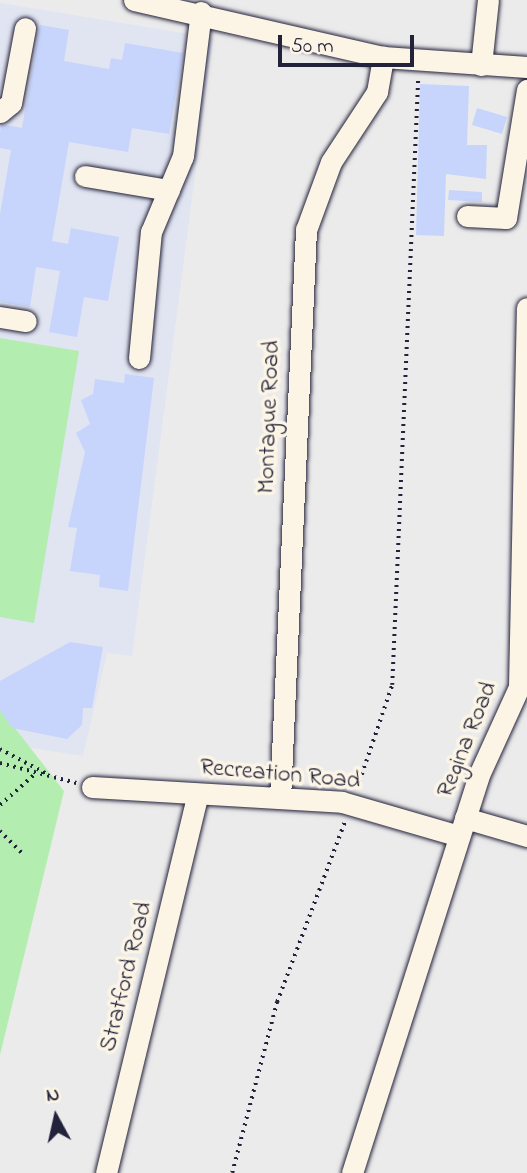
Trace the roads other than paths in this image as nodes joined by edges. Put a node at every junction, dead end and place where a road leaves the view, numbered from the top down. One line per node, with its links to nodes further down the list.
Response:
1 (134, 0): 3 (street)
2 (488, 0): 6 (street)
3 (201, 12): 5 (street); 11 (street)
4 (24, 28): 9 (street)
5 (383, 57): 6 (street); 19 (street, Montague Road)
6 (481, 65): 7 (street)
7 (527, 67)
8 (527, 90): 12 (street)
9 (0, 112)
10 (85, 176): 11 (street)
11 (169, 190): 16 (street)
12 (467, 216)
13 (527, 308): 20 (street, Regina Road)
14 (0, 317): 15 (street)
15 (26, 321)
16 (139, 358)
17 (92, 787): 18 (street, Recreation Road)
18 (198, 794): 19 (street, Recreation Road); 22 (street, Stratford Road)
19 (280, 799): 20 (street, Recreation Road)
20 (462, 827): 21 (street, Recreation Road); 23 (street, Regina Road)
21 (527, 836)
22 (106, 1173)
23 (352, 1173)

